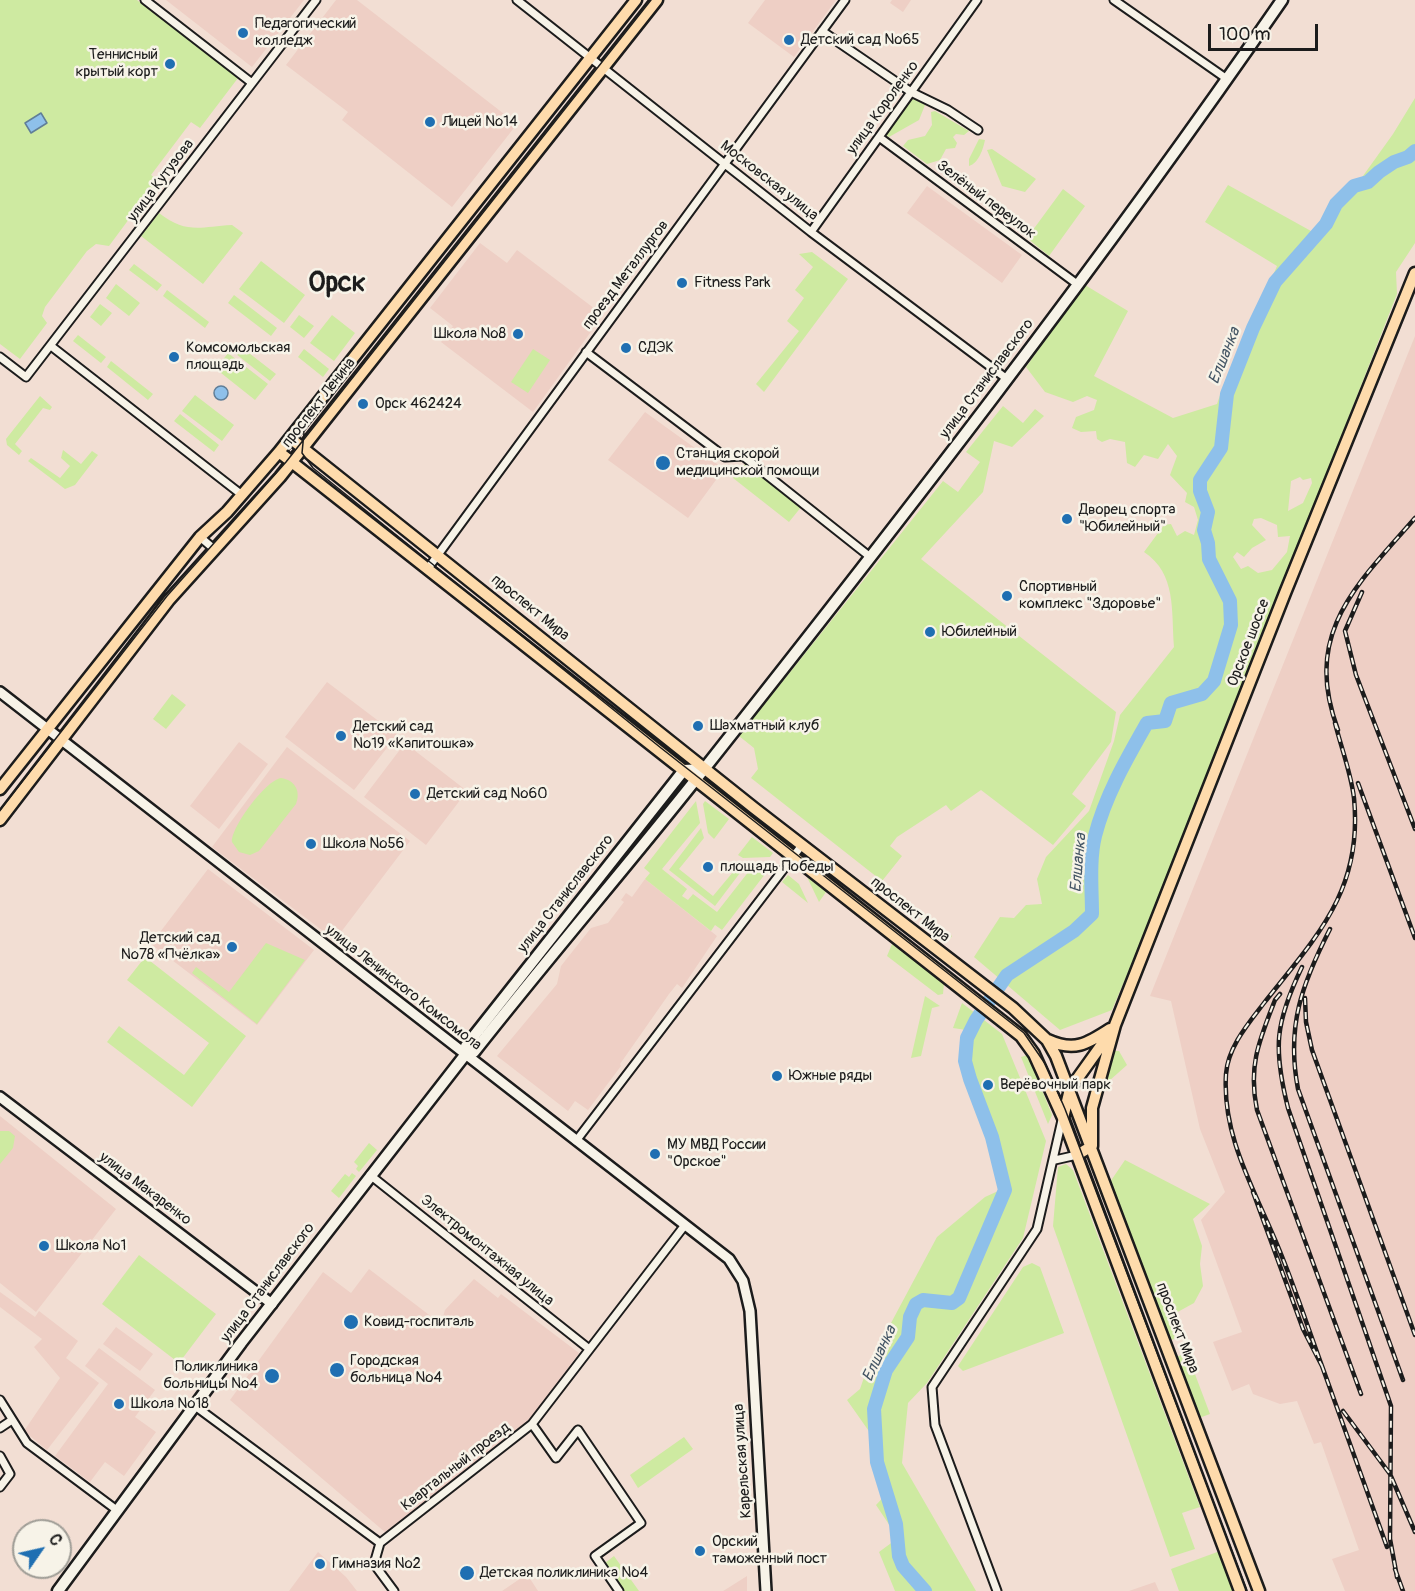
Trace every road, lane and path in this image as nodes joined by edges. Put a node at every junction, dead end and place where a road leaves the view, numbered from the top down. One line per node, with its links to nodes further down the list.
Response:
1 (145, 0): 14 (street)
2 (316, 0): 14 (street, улица Кутузова)
3 (517, 0): 11 (street, Московская улица)
4 (636, 0): 11 (main road, проспект Ленина)
5 (657, 0): 12 (main road, проспект Ленина)
6 (845, 0): 10 (street, проезд Металлургов)
7 (977, 0): 15 (street, улица Короленко)
8 (1114, 0): 13 (street)
9 (1282, 0): 13 (main road, улица Станиславского)
10 (822, 31): 15 (street); 18 (street, проезд Металлургов)
11 (591, 57): 12 (street, Московская улица); 19 (main road, проспект Ленина)
12 (605, 68): 18 (street, Московская улица); 20 (main road, проспект Ленина)
13 (1227, 79): 25 (main road, улица Станиславского)
14 (252, 82): 29 (street, улица Кутузова)
15 (911, 92): 16 (street); 17 (street, улица Короленко)
16 (978, 130)
17 (879, 137): 21 (street, улица Короленко); 25 (street, Зелёный переулок)
18 (726, 164): 21 (street, Московская улица); 31 (street, проезд Металлургов)
19 (500, 173): 20 (street); 22 (main road, проспект Ленина)
20 (513, 183): 23 (main road, проспект Ленина)
21 (811, 232): 33 (street, Московская улица)
22 (433, 260): 23 (street); 26 (main road, проспект Ленина)
23 (444, 268): 27 (main road, проспект Ленина)
24 (1415, 273): 74 (main road, Орское шоссе)
25 (1077, 285): 33 (main road, улица Станиславского)
26 (407, 293): 27 (street); 28 (main road, проспект Ленина)
27 (418, 301): 30 (main road, проспект Ленина)
28 (369, 340): 30 (street); 34 (main road, проспект Ленина)
29 (51, 346): 32 (street, улица Кутузова); 38 (street)
30 (380, 349): 35 (main road, проспект Ленина)
31 (586, 352): 45 (street, проезд Металлургов); 46 (street)
32 (0, 357)
33 (1007, 379): 46 (main road, улица Станиславского)
34 (290, 438): 35 (main road, проспект Мира); 36 (main road, проспект Ленина)
35 (303, 448): 37 (main road, проспект Ленина); 41 (main road, проспект Мира)
36 (279, 452): 37 (main road, проспект Мира); 38 (main road, проспект Ленина)
37 (292, 461): 40 (main road, проспект Ленина); 42 (main road, проспект Мира)
38 (242, 495): 39 (main road, проспект Ленина)
39 (227, 512): 40 (street); 43 (main road, проспект Ленина)
40 (242, 522): 44 (main road, проспект Ленина)
41 (398, 523): 42 (street); 45 (main road, проспект Мира)
42 (388, 536): 47 (main road, проспект Мира)
43 (200, 537): 44 (street); 50 (main road, проспект Ленина)
44 (214, 549): 51 (main road, проспект Ленина)
45 (438, 555): 47 (street, проезд Металлургов); 48 (main road, проспект Мира)
46 (869, 556): 67 (main road, улица Станиславского)
47 (429, 567): 49 (main road, проспект Мира)
48 (457, 569): 49 (street); 54 (main road, проспект Мира)
49 (447, 582): 55 (main road, проспект Мира)
50 (158, 590): 51 (street); 52 (main road, проспект Ленина)
51 (170, 600): 53 (main road, проспект Ленина)
52 (138, 616): 53 (street); 56 (main road, проспект Ленина)
53 (150, 626): 57 (main road, проспект Ленина)
54 (544, 639): 55 (street); 60 (main road, проспект Мира)
55 (535, 651): 62 (main road, проспект Мира)
56 (106, 655): 57 (street); 58 (main road, проспект Ленина)
57 (120, 666): 59 (main road, проспект Ленина)
58 (96, 668): 59 (street); 65 (main road, проспект Ленина)
59 (111, 678): 66 (main road, проспект Ленина)
60 (602, 685): 62 (street); 63 (main road, проспект Мира)
61 (0, 692): 65 (street, улица Ленинского Комсомола)
62 (592, 697): 64 (main road, проспект Мира)
63 (622, 701): 64 (street); 67 (main road, проспект Мира)
64 (613, 712): 68 (main road, проспект Мира)
65 (47, 729): 66 (street, улица Ленинского Комсомола); 70 (main road, проспект Ленина)
66 (63, 741): 71 (main road, проспект Ленина); 76 (street, улица Ленинского Комсомола)
67 (705, 769): 68 (main road); 69 (main road, улица Станиславского); 72 (main road, проспект Мира)
68 (684, 770): 69 (main road, проспект Мира); 76 (main road, улица Станиславского)
69 (696, 780): 73 (main road, проспект Мира); 76 (main road, улица Станиславского)
70 (0, 789)
71 (0, 820)
72 (802, 845): 73 (street); 75 (main road, проспект Мира)
73 (792, 858): 79 (main road, проспект Мира); 80 (street)
74 (1115, 1025): 75 (main road); 77 (main road); 81 (main road)
75 (1047, 1040): 77 (main road, проспект Мира)
76 (465, 1055): 80 (street, улица Ленинского Комсомола); 84 (main road, улица Станиславского)
77 (1070, 1089): 79 (main road); 81 (main road, проспект Мира)
78 (0, 1098): 86 (street, улица Макаренко)
79 (1063, 1118): 82 (main road, проспект Мира); 83 (street)
80 (576, 1141): 85 (street, улица Ленинского Комсомола)
81 (1092, 1146): 82 (main road); 89 (main road, проспект Мира)
82 (1077, 1155): 83 (street); 90 (main road, проспект Мира)
83 (1055, 1160): 104 (street)
84 (370, 1175): 86 (main road, улица Станиславского); 88 (street, Электромонтажная улица)
85 (685, 1225): 87 (street, улица Ленинского Комсомола); 88 (street, Квартальный проезд)
86 (272, 1304): 92 (main road, улица Станиславского)
87 (751, 1330): 103 (street, Карельская улица)
88 (588, 1348): 94 (street, Квартальный проезд)
89 (1168, 1348): 90 (street); 106 (main road, проспект Мира)
90 (1151, 1354): 105 (main road, проспект Мира)
91 (0, 1400): 93 (street)
92 (195, 1406): 98 (main road, улица Станиславского); 99 (street)
93 (12, 1420): 95 (street); 98 (street)
94 (532, 1424): 99 (street, Квартальный проезд); 102 (street)
95 (0, 1428)
96 (0, 1456): 97 (street)
97 (0, 1487)
98 (118, 1511): 100 (main road, улица Станиславского)
99 (380, 1543): 101 (street)
100 (58, 1591)
101 (394, 1591)
102 (619, 1591)
103 (766, 1591)
104 (997, 1591)
105 (1240, 1591)
106 (1259, 1591)

